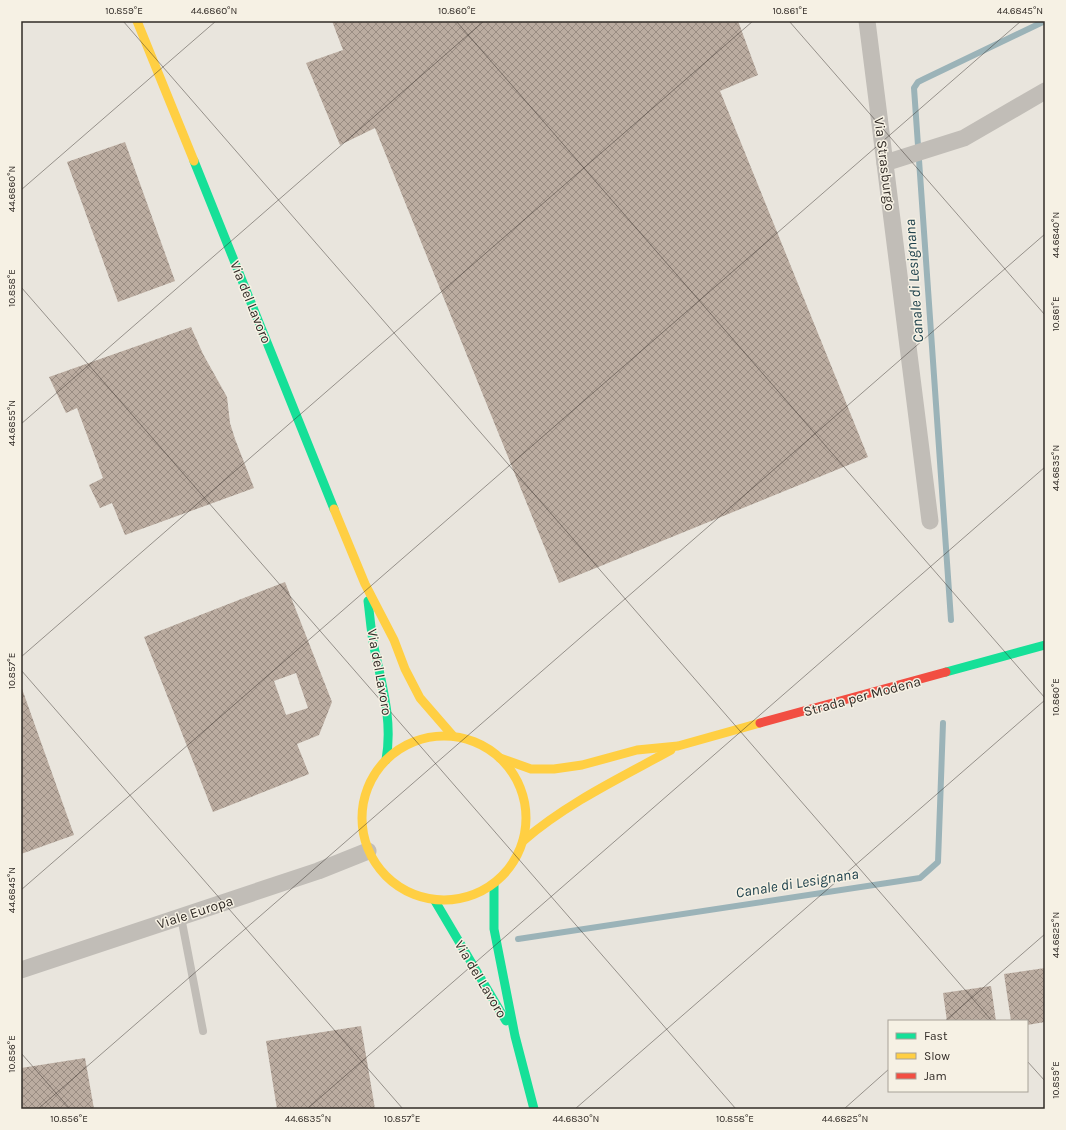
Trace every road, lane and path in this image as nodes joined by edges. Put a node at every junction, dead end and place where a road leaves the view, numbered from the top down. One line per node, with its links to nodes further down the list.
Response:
1 (138, 21): 6 (main road, Via del Lavoro)
2 (867, 21): 4 (street, Via Strasburgo)
3 (1045, 91): 4 (street)
4 (885, 162): 5 (street, Via Strasburgo)
5 (930, 521)
6 (365, 584): 8 (main road, Via del Lavoro); 11 (main road, Via del Lavoro)
7 (1045, 645): 9 (main road, Strada per Modena)
8 (453, 736): 10 (main road, Via del Lavoro); 11 (main road, Via del Lavoro)
9 (678, 746): 10 (main road); 12 (main road)
10 (500, 758): 12 (main road, Via del Lavoro)
11 (386, 760): 13 (main road, Via del Lavoro)
12 (523, 841): 14 (main road, Via del Lavoro)
13 (368, 851): 15 (main road, Via del Lavoro); 16 (street, Viale Europa)
14 (494, 884): 15 (main road, Via del Lavoro); 19 (main road, Via del Lavoro)
15 (435, 901): 19 (main road, Via del Lavoro)
16 (181, 917): 17 (street, Viale Europa); 18 (lane)
17 (21, 970)
18 (203, 1031)
19 (515, 1036): 20 (main road, Via del Lavoro)
20 (534, 1109)

